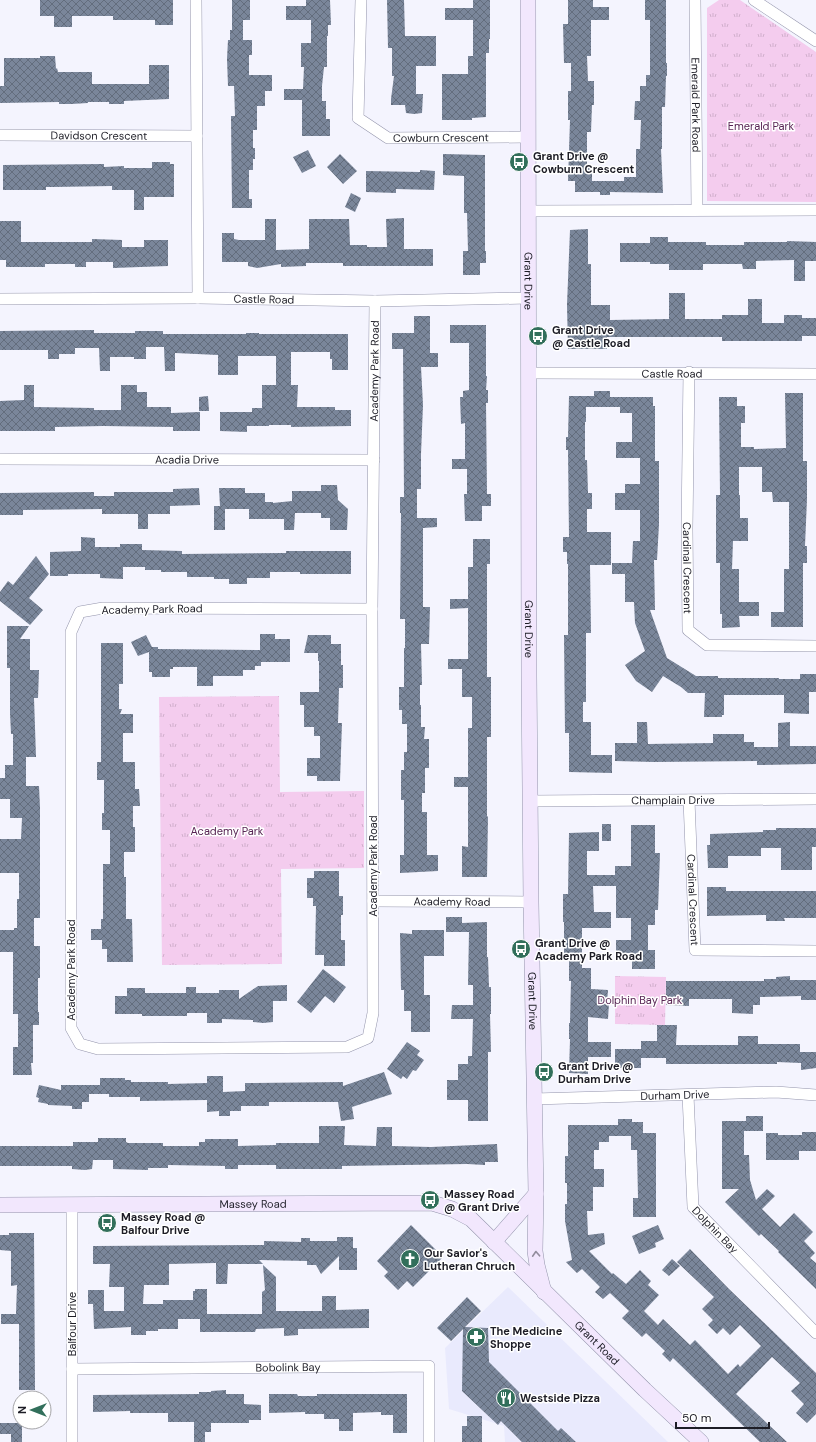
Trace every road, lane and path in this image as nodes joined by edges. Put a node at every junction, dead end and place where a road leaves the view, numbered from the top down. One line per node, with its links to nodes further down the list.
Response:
1 (196, 0): 8 (street)
2 (361, 0): 9 (street, Cowburn Crescent)
3 (528, 0): 9 (street, Grant Drive)
4 (694, 0): 10 (street, Emerald Park Road)
5 (754, 0): 6 (street)
6 (816, 41)
7 (0, 135): 8 (street, Davidson Crescent)
8 (197, 136): 13 (street)
9 (528, 137): 12 (street, Grant Drive)
10 (697, 210): 11 (street); 12 (street)
11 (816, 210)
12 (527, 211): 14 (street, Grant Drive)
13 (198, 298): 15 (street, Castle Road); 16 (street, Castle Road)
14 (528, 298): 16 (street, Castle Road); 18 (street, Grant Drive)
15 (0, 299)
16 (375, 301): 21 (street, Academy Park Road)
17 (689, 372): 18 (street, Castle Road); 19 (street, Castle Road); 23 (street, Cardinal Crescent)
18 (528, 373): 26 (street, Grant Drive)
19 (816, 374)
20 (0, 459): 21 (street, Acadia Drive)
21 (374, 460): 22 (street, Academy Park Road)
22 (372, 609): 27 (street, Academy Park Road); 27 (street, Academy Park Road)
23 (816, 646)
24 (816, 799): 25 (street, Champlain Drive)
25 (689, 800): 26 (street, Champlain Drive); 29 (street, Cardinal Crescent)
26 (530, 801): 28 (street, Grant Drive)
27 (373, 901): 28 (street, Academy Road)
28 (531, 902): 32 (street, Grant Drive)
29 (816, 951)
30 (688, 1095): 31 (street, Durham Drive); 32 (street, Durham Drive); 38 (street, Dolphin Bay)
31 (816, 1095)
32 (534, 1099): 33 (street, Grant Drive)
33 (536, 1194): 36 (street); 37 (street, Grant Drive, one-way to 33)
34 (0, 1205): 35 (street, Massey Road)
35 (72, 1206): 36 (street, Massey Road); 39 (street, Balfour Drive)
36 (494, 1242): 37 (street, Grant Road)
37 (544, 1292): 42 (street, Grant Road)
38 (816, 1332)
39 (72, 1369): 40 (street, Balfour Drive); 41 (street, Bobolink Bay)
40 (72, 1442)
41 (430, 1442)
42 (701, 1442)

